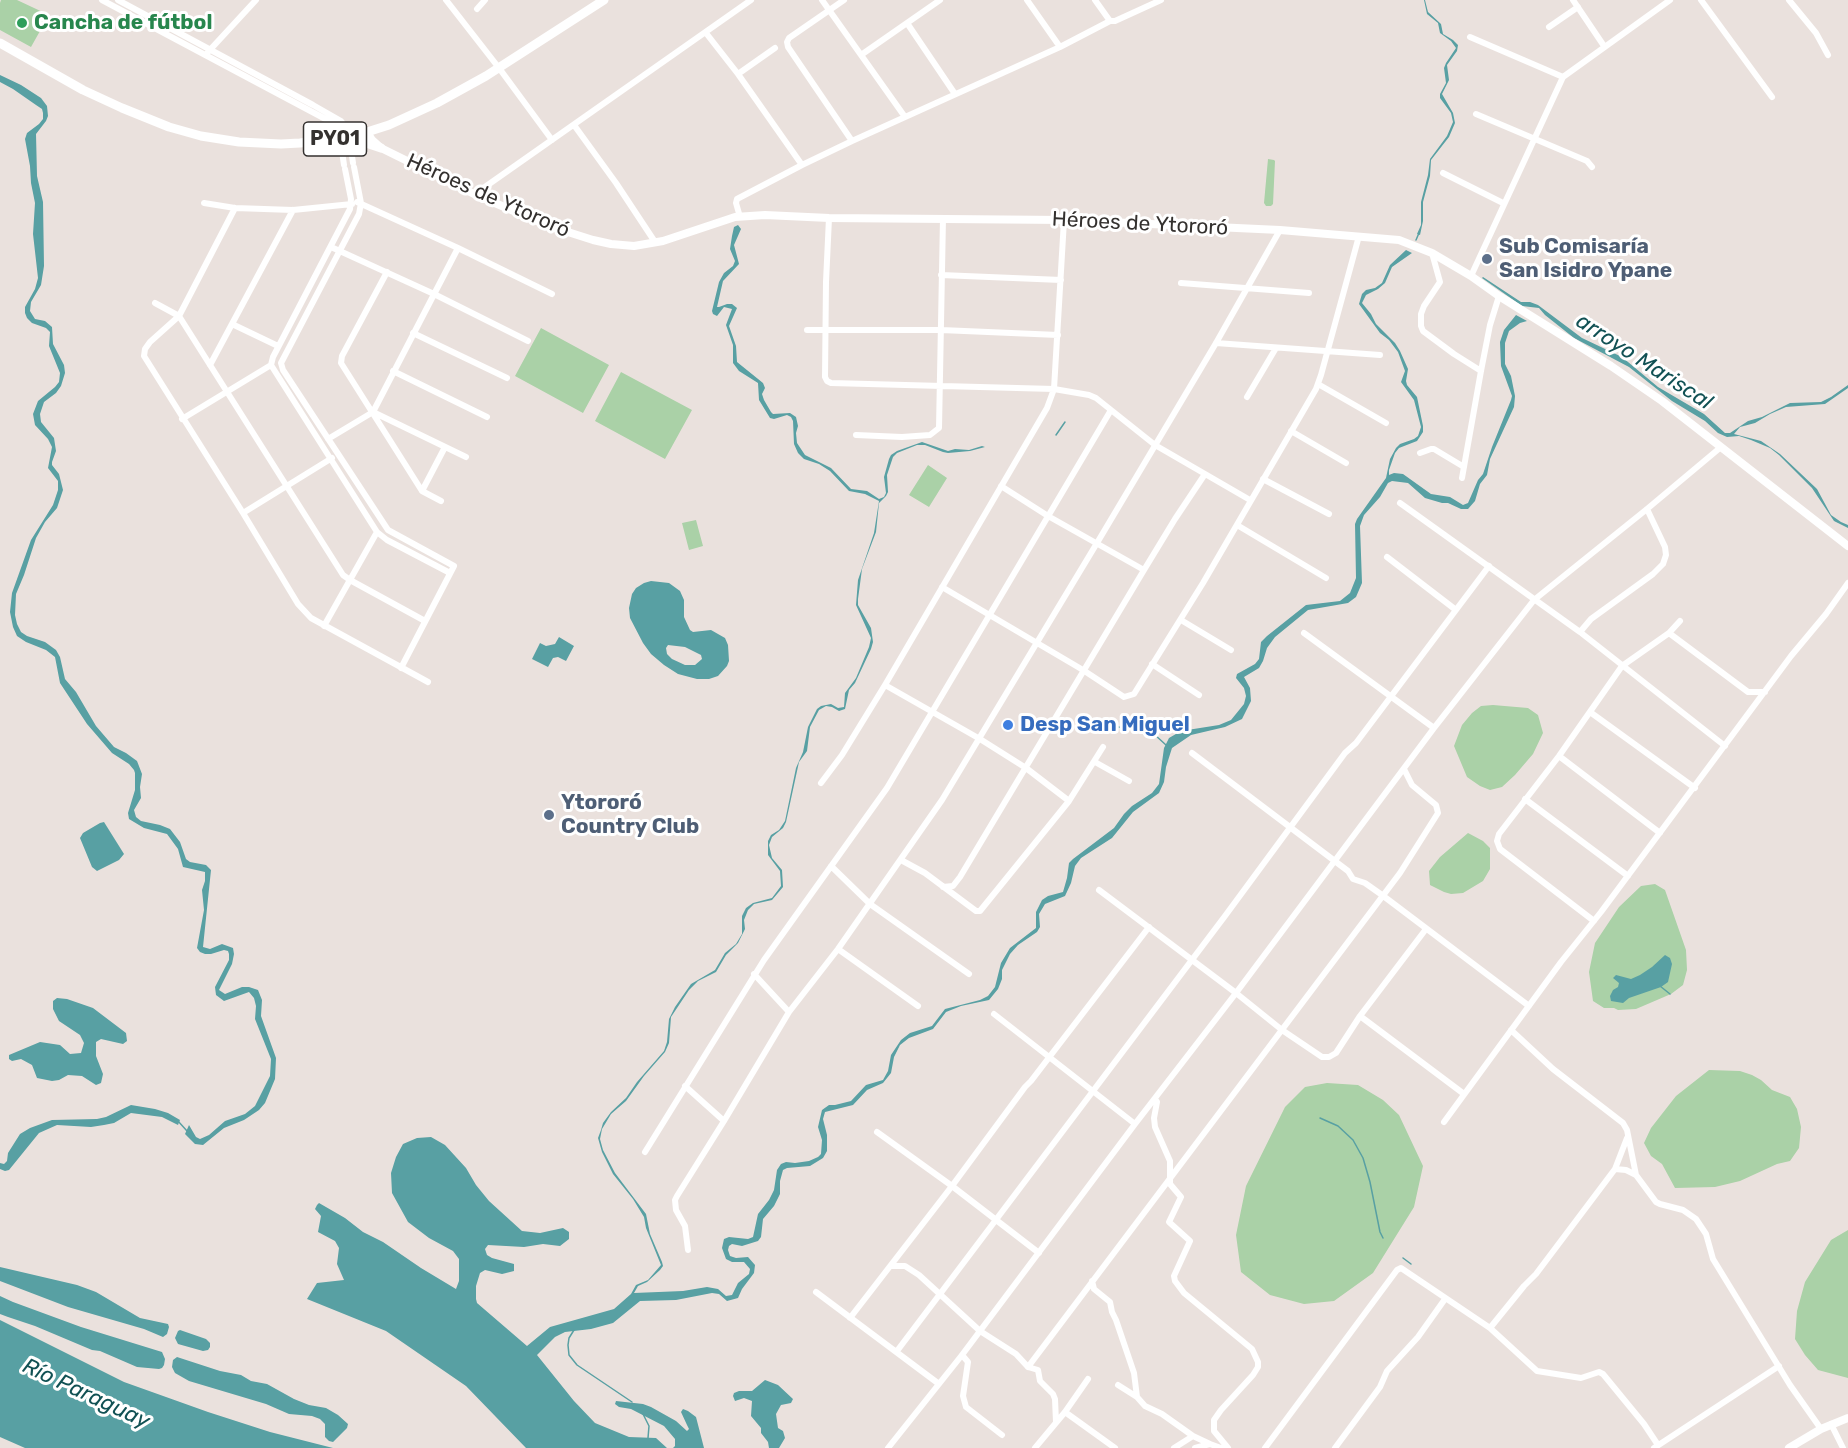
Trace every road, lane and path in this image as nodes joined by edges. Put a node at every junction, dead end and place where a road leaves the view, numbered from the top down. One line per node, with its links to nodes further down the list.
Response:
1 (102, 0): 32 (street)
2 (118, 0): 32 (street)
3 (446, 0): 35 (street)
4 (752, 0): 25 (street)
5 (822, 0): 21 (street)
6 (844, 0): 21 (street)
7 (940, 0): 23 (street)
8 (1027, 0): 29 (street)
9 (1095, 0): 22 (street)
10 (1161, 0): 22 (street)
11 (1573, 0): 19 (street)
12 (1670, 0): 18 (street)
13 (1701, 0): 40 (street)
14 (1789, 0): 34 (street)
15 (252, 1): 32 (street)
16 (482, 1): 20 (street)
17 (598, 1): 35 (highway, PY01)
18 (1661, 3): 28 (street)
19 (1578, 7): 24 (street); 28 (street)
20 (477, 9)
21 (829, 10): 33 (street); 49 (street)
22 (1110, 21): 29 (street)
23 (907, 23): 33 (street); 39 (street)
24 (1549, 27)
25 (706, 33): 37 (street); 43 (street)
26 (1470, 37): 38 (street)
27 (0, 43): 36 (highway, PY01)
28 (1604, 46): 38 (street)
29 (1060, 47): 39 (street)
30 (775, 48): 37 (street)
31 (0, 49): 36 (highway, PY01)
32 (207, 53): 46 (street)
33 (861, 55): 42 (street)
34 (1828, 55)
35 (499, 68): 44 (highway, PY01); 48 (street)
36 (44, 69): 46 (highway, PY01)
37 (738, 75): 51 (street)
38 (1563, 77): 47 (street)
39 (955, 94): 42 (street)
40 (1772, 97)
41 (1476, 114): 47 (street)
42 (905, 117): 49 (street)
43 (574, 124): 48 (street); 67 (street)
44 (381, 128): 45 (highway, PY01); 50 (highway)
45 (367, 132): 46 (highway, PY01); 50 (main road, Héroes de Ytororó)
46 (348, 135): 50 (highway); 56 (street); 57 (street)
47 (1533, 139): 52 (street); 58 (street)
48 (552, 141): 54 (street)
49 (852, 141): 51 (street)
50 (383, 149): 54 (main road, Héroes de Ytororó)
51 (802, 165): 61 (street)
52 (1592, 167)
53 (1443, 172): 58 (street)
54 (476, 195): 67 (main road, Héroes de Ytororó)
55 (204, 202): 59 (street)
56 (351, 202): 57 (street); 60 (street); 68 (street)
57 (361, 203): 69 (street); 70 (street)
58 (1503, 203): 74 (street)
59 (235, 207): 60 (street); 83 (street)
60 (293, 210): 84 (street)
61 (737, 217): 62 (main road, Héroes de Ytororó); 67 (main road, Héroes de Ytororó)
62 (829, 218): 63 (main road, Héroes de Ytororó); 86 (street)
63 (943, 218): 64 (main road, Héroes de Ytororó); 73 (street)
64 (1064, 220): 65 (main road, Héroes de Ytororó); 75 (street)
65 (1280, 230): 66 (main road, Héroes de Ytororó); 77 (street)
66 (1359, 236): 71 (main road, Héroes de Ytororó); 94 (street)
67 (655, 242)
68 (331, 247): 70 (street); 92 (street)
69 (458, 248): 79 (street); 80 (street)
70 (340, 250): 72 (street); 96 (street)
71 (1432, 253): 74 (main road, Héroes de Ytororó); 100 (street)
72 (387, 272): 79 (street); 108 (street)
73 (941, 274): 75 (street); 87 (street)
74 (1471, 276): 81 (main road, Héroes de Ytororó)
75 (1061, 280): 89 (street)
76 (1181, 283): 77 (street)
77 (1246, 289): 78 (street); 91 (street)
78 (1309, 293)
79 (434, 294): 88 (street); 90 (street)
80 (552, 294)
81 (1499, 296): 100 (street); 117 (main road, Héroes de Ytororó)
82 (155, 303): 83 (street)
83 (179, 316): 98 (street); 110 (street)
84 (232, 324): 92 (street); 98 (street)
85 (807, 330): 86 (street)
86 (826, 330): 87 (street); 103 (street)
87 (941, 330): 89 (street); 103 (street)
88 (413, 333): 99 (street); 101 (street)
89 (1058, 335): 104 (street)
90 (528, 341)
91 (1216, 343): 93 (street); 115 (street)
92 (278, 346): 97 (street)
93 (1276, 348): 94 (street); 106 (street)
94 (1327, 352): 95 (street); 102 (street)
95 (1380, 355)
96 (281, 363): 97 (street); 97 (street); 114 (street)
97 (272, 364): 105 (street); 121 (street)
98 (210, 365): 105 (street)
99 (393, 371): 108 (street); 109 (street)
100 (1480, 371): 123 (street)
101 (507, 378)
102 (1318, 384): 111 (street); 112 (street)
103 (941, 385): 104 (street); 113 (street)
104 (1054, 389): 107 (street); 128 (street)
105 (227, 392): 110 (street); 127 (street)
106 (1247, 397)
107 (1111, 410): 115 (street); 136 (street)
108 (373, 412): 114 (street); 116 (street); 129 (street)
109 (487, 417)
110 (182, 419): 134 (street)
111 (1386, 423)
112 (1291, 430): 122 (street); 126 (street)
113 (856, 435)
114 (328, 439): 119 (street)
115 (1155, 445): 124 (street); 139 (street)
116 (445, 447): 120 (street); 129 (street)
117 (1721, 447): 133 (street); 140 (main road, Héroes de Ytororó)
118 (1420, 453): 123 (street)
119 (338, 455): 121 (street); 144 (street)
120 (466, 457)
121 (331, 459): 127 (street); 138 (street)
122 (1346, 463)
123 (1464, 467): 125 (street)
124 (1205, 474): 130 (street); 143 (street)
125 (1462, 478)
126 (1263, 479): 130 (street); 135 (street)
127 (287, 486): 134 (street); 146 (street)
128 (1001, 486): 136 (street); 148 (street)
129 (422, 491): 131 (street)
130 (1250, 500): 137 (street)
131 (441, 501)
132 (1400, 503): 142 (street)
133 (1647, 509): 149 (street); 156 (street)
134 (243, 513): 155 (street)
135 (1329, 514)
136 (1048, 516): 139 (street); 151 (street)
137 (1237, 525): 145 (street); 152 (street)
138 (377, 532): 144 (street); 146 (street)
139 (1097, 543): 143 (street); 159 (street)
140 (1848, 546)
141 (1387, 557): 150 (street)
142 (1489, 566): 149 (street); 150 (street)
143 (1144, 570): 164 (street)
144 (450, 573): 153 (street)
145 (1326, 578)
146 (350, 580): 153 (street); 155 (street)
147 (1848, 583): 167 (street)
148 (942, 587): 151 (street); 166 (street)
149 (1534, 600): 156 (street); 172 (street)
150 (1456, 610): 169 (street)
151 (990, 615): 159 (street); 170 (street)
152 (1180, 620): 160 (street); 161 (street)
153 (425, 621): 163 (street)
154 (1680, 621): 158 (street)
155 (324, 626): 163 (street)
156 (1580, 632): 162 (street)
157 (1304, 633): 169 (street)
158 (1669, 633): 162 (street); 167 (street)
159 (1036, 642): 164 (street); 173 (street)
160 (1231, 650)
161 (1152, 664): 164 (street); 168 (street)
162 (1622, 666): 171 (street); 174 (street)
163 (400, 668): 165 (street)
164 (1083, 670): 179 (street)
165 (428, 682)
166 (885, 685): 170 (street); 182 (street)
167 (1766, 692): 174 (street)
168 (1199, 695)
169 (1390, 696): 172 (street); 186 (street)
170 (931, 711): 173 (street); 190 (street)
171 (1590, 712): 177 (street); 183 (street)
172 (1434, 728): 180 (street)
173 (980, 739): 179 (street); 188 (street)
174 (1725, 746): 183 (street)
175 (1104, 747): 178 (street)
176 (1192, 753): 186 (street)
177 (1559, 756): 184 (street); 187 (street)
178 (1095, 762): 181 (street); 185 (street)
179 (1026, 768): 185 (street); 192 (street)
180 (1404, 768): 189 (street); 194 (street)
181 (1129, 782)
182 (821, 783)
183 (1695, 788): 187 (street)
184 (1525, 800): 191 (street); 196 (street)
185 (1070, 801): 192 (street)
186 (1291, 827): 189 (street); 200 (street)
187 (1660, 833): 191 (street)
188 (901, 860): 192 (street); 195 (street)
189 (1335, 861): 194 (street); 205 (street)
190 (831, 866): 195 (street); 204 (street)
191 (1628, 876): 196 (street)
192 (943, 886)
193 (1099, 890): 197 (street)
194 (1382, 895): 198 (street); 211 (street)
195 (870, 904): 199 (street); 203 (street)
196 (1594, 921): 207 (street)
197 (1149, 927): 201 (street); 213 (street)
198 (1426, 929): 207 (street); 210 (street)
199 (838, 949): 206 (street); 208 (street)
200 (1200, 950): 201 (street); 202 (street)
201 (1186, 955): 202 (street)
202 (1192, 960): 205 (street); 215 (street)
203 (969, 974)
204 (754, 975): 208 (street); 214 (street)
205 (1236, 993): 211 (street); 217 (street)
206 (918, 1006)
207 (1529, 1006): 212 (street)
208 (789, 1012): 218 (street)
209 (994, 1014): 213 (street)
210 (1360, 1016): 211 (street); 216 (street)
211 (1282, 1030): 226 (street)
212 (1511, 1030): 216 (street); 222 (street)
213 (1049, 1057): 215 (street); 227 (street)
214 (686, 1086): 218 (street); 223 (street)
215 (1093, 1091): 220 (street); 228 (street)
216 (1464, 1094): 219 (street)
217 (1155, 1099): 220 (street); 226 (street)
218 (724, 1121): 229 (street)
219 (1444, 1122)
220 (1135, 1124): 231 (street)
221 (877, 1132): 227 (street)
222 (1628, 1135): 224 (street); 225 (street)
223 (645, 1152)
224 (1615, 1169): 225 (street); 239 (street)
225 (1636, 1175): 244 (street)
226 (1169, 1180): 234 (street); 268 (street)
227 (952, 1186): 228 (street); 230 (street)
228 (996, 1219): 231 (street); 236 (street)
229 (688, 1250)
230 (904, 1250): 232 (street); 233 (street)
231 (1039, 1253): 240 (street)
232 (891, 1266): 233 (street); 238 (street)
233 (905, 1266): 236 (street)
234 (1092, 1281): 242 (street); 250 (street)
235 (816, 1292): 238 (street)
236 (940, 1294): 240 (street); 241 (street)
237 (1445, 1299): 239 (street); 269 (street); 270 (street)
238 (850, 1318): 241 (street)
239 (1490, 1328): 260 (street)
240 (980, 1331): 243 (street); 245 (street)
241 (897, 1351): 248 (street)
242 (1038, 1353): 245 (street); 246 (street)
243 (962, 1355): 248 (street); 257 (street)
244 (1779, 1365): 255 (street); 260 (street)
245 (1028, 1367): 246 (street)
246 (1038, 1370): 253 (street)
247 (1088, 1379): 251 (street)
248 (939, 1384): 261 (street)
249 (1118, 1385): 250 (street)
250 (1137, 1397): 258 (street)
251 (1065, 1412): 253 (street); 264 (street)
252 (1848, 1418): 254 (main road)
253 (1056, 1422): 256 (street)
254 (1831, 1424): 255 (main road); 272 (street)
255 (1821, 1429): 271 (main road)
256 (1047, 1433): 262 (street); 263 (street)
257 (1002, 1434)
258 (1193, 1437): 259 (street); 265 (street)
259 (1210, 1444): 266 (street); 267 (street)
260 (1656, 1447)
261 (888, 1448)
262 (1035, 1448)
263 (1042, 1448)
264 (1114, 1448)
265 (1174, 1448)
266 (1195, 1448)
267 (1221, 1448)
268 (1228, 1448)
269 (1265, 1448)
270 (1335, 1448)
271 (1789, 1448)
272 (1844, 1448)

